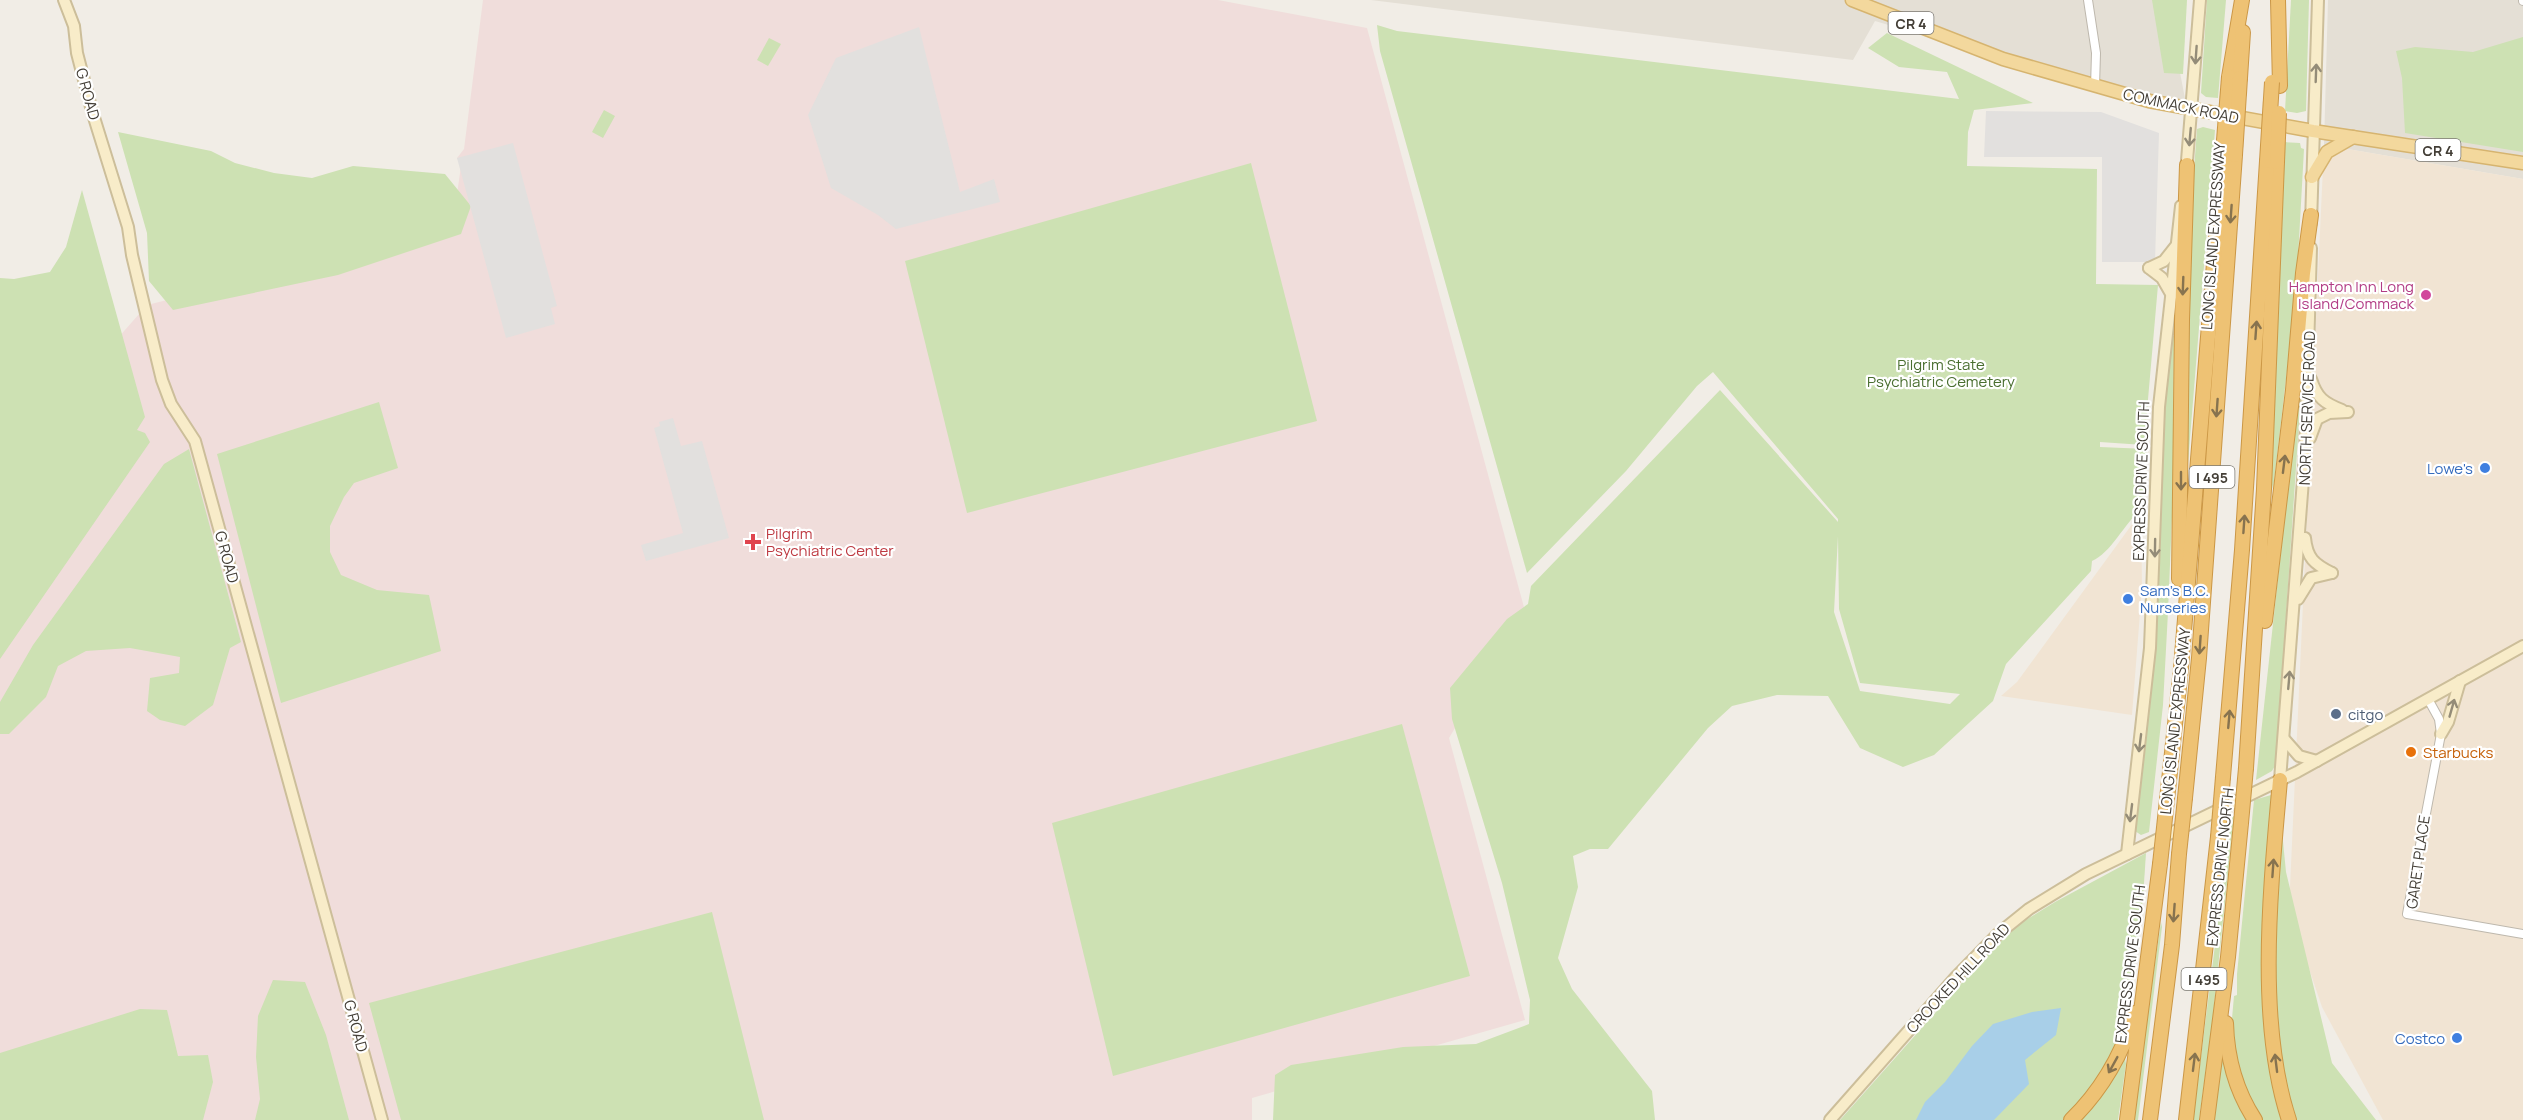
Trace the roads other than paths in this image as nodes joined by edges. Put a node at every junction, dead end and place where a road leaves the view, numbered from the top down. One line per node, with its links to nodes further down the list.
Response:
1 (64, 0): 37 (main road, G ROAD)
2 (1852, 0): 8 (main road, COMMACK ROAD / CR 4)
3 (2088, 0): 8 (street)
4 (2200, 0): 9 (main road, EXPRESS DRIVE SOUTH, one-way to 9)
5 (2244, 0): 12 (highway, LONG ISLAND EXPRESSWAY / I 495, bridge)
6 (2277, 0): 13 (highway, bridge)
7 (2318, 0): 10 (main road, NORTH SERVICE ROAD, one-way to 7)
8 (2095, 87): 9 (main road, COMMACK ROAD / CR 4)
9 (2192, 110): 10 (main road, COMMACK ROAD / CR 4); 15 (main road, EXPRESS DRIVE SOUTH, one-way to 15)
10 (2313, 131): 11 (main road, COMMACK ROAD / CR 4); 16 (main road, NORTH SERVICE ROAD)
11 (2353, 137): 14 (main road, COMMACK ROAD / CR 4); 16 (main road)
12 (2229, 154): 25 (highway); 41 (highway, LONG ISLAND EXPRESSWAY / I 495, one-way to 41, bridge)
13 (2272, 161): 27 (highway); 42 (highway, I 495, one-way to 13, bridge)
14 (2523, 163)
15 (2187, 165): 18 (main road, EXPRESS DRIVE SOUTH); 25 (highway, one-way to 25)
16 (2312, 177): 17 (main road, NORTH SERVICE ROAD)
17 (2311, 215): 20 (main road, NORTH SERVICE ROAD); 27 (highway, one-way to 17)
18 (2175, 246): 19 (main road, EXPRESS DRIVE SOUTH); 19 (main road)
19 (2170, 292): 33 (main road, EXPRESS DRIVE SOUTH, one-way to 33)
20 (2308, 370): 21 (main road, NORTH SERVICE ROAD); 21 (main road)
21 (2306, 454): 22 (main road, NORTH SERVICE ROAD)
22 (2302, 509): 23 (main road, NORTH SERVICE ROAD); 23 (main road)
23 (2295, 605): 30 (main road, NORTH SERVICE ROAD, one-way to 23)
24 (2523, 646): 26 (main road, CROOKED HILL ROAD)
25 (2181, 668): 35 (highway, EXPRESS DRIVE SOUTH, bridge)
26 (2460, 681): 28 (main road, CROOKED HILL ROAD); 29 (main road, one-way to 26)
27 (2253, 688): 36 (highway, EXPRESS DRIVE NORTH, bridge)
28 (2428, 699): 29 (street, GARET PLACE); 31 (main road, CROOKED HILL ROAD)
29 (2441, 734): 34 (street, GARET PLACE)
30 (2284, 739): 31 (main road); 32 (main road, NORTH SERVICE ROAD)
31 (2317, 762): 32 (main road, CROOKED HILL ROAD)
32 (2280, 780): 33 (main road, CROOKED HILL ROAD); 45 (highway, one-way to 32)
33 (2127, 854): 38 (main road, CROOKED HILL ROAD)
34 (2523, 934)
35 (2149, 950): 39 (highway, one-way to 39); 40 (highway, EXPRESS DRIVE SOUTH)
36 (2228, 957): 43 (highway, EXPRESS DRIVE NORTH); 44 (highway)
37 (381, 1120)
38 (1830, 1120)
39 (2071, 1120)
40 (2127, 1120)
41 (2150, 1120)
42 (2186, 1120)
43 (2207, 1120)
44 (2256, 1120)
45 (2289, 1120)

